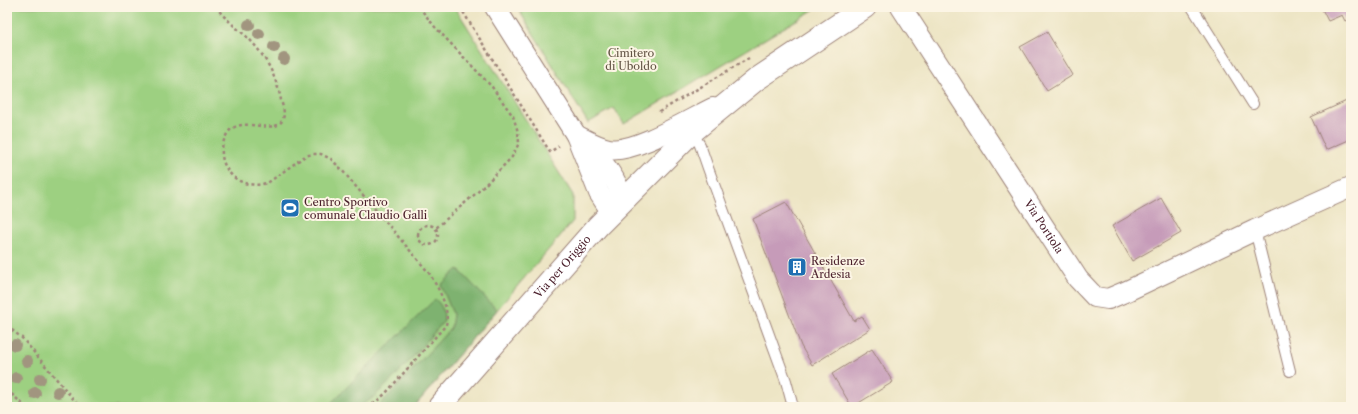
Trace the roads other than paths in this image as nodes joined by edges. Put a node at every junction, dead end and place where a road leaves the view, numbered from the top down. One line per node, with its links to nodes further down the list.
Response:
1 (495, 7): 8 (street)
2 (865, 7): 5 (street, Via per Origgio)
3 (901, 7): 11 (street, Via Portiola)
4 (1192, 7): 6 (lane)
5 (733, 98): 7 (street, Via per Origgio); 8 (street)
6 (1253, 104)
7 (692, 132): 10 (street, Via per Origgio); 14 (lane)
8 (576, 135): 10 (street)
9 (1351, 187): 11 (street, Via Portiola)
10 (617, 207): 13 (street, Via per Origgio)
11 (1255, 230): 12 (lane)
12 (1290, 372)
13 (439, 407)
14 (793, 407)

